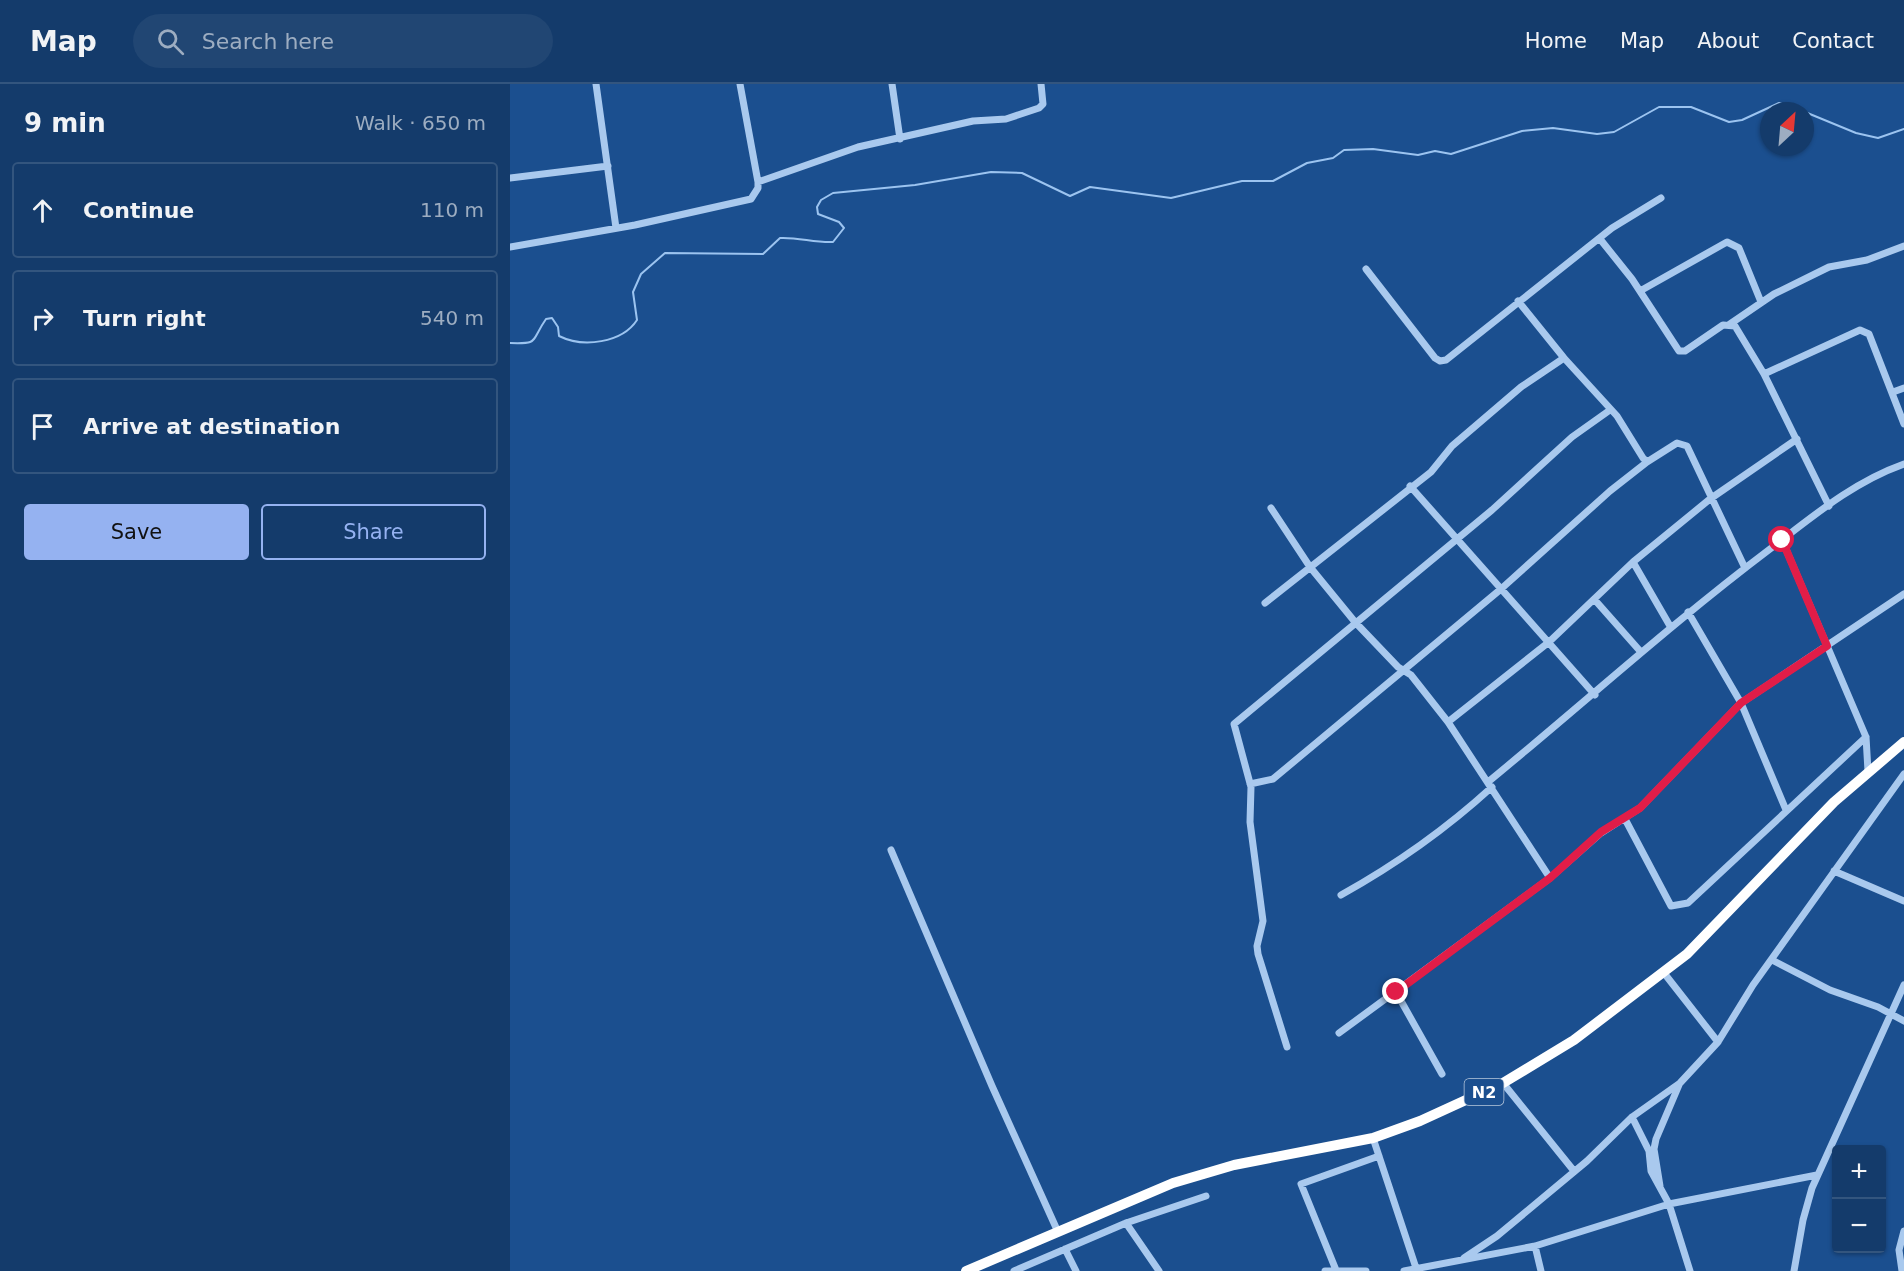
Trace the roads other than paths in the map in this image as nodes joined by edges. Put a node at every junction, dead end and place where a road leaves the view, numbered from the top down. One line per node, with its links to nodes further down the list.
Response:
1 (596, 84): 6 (street)
2 (740, 84): 8 (street)
3 (892, 84): 5 (street)
4 (1041, 84): 5 (street)
5 (900, 139): 8 (street)
6 (608, 166): 7 (street); 10 (street)
7 (510, 178)
8 (758, 182): 10 (street)
9 (1661, 198): 11 (street)
10 (616, 228): 13 (street)
11 (1600, 239): 15 (street); 16 (street)
12 (1904, 246): 17 (street)
13 (510, 247)
14 (1366, 269): 16 (street)
15 (1640, 291): 17 (street); 18 (street)
16 (1518, 301): 19 (street)
17 (1761, 302): 18 (street)
18 (1730, 324): 20 (street)
19 (1564, 358): 23 (street); 28 (street)
20 (1764, 374): 22 (street); 25 (street)
21 (1904, 388): 22 (street)
22 (1893, 392): 24 (street)
23 (1610, 410): 26 (street); 32 (street)
24 (1904, 424)
25 (1797, 440): 29 (street); 30 (street)
26 (1647, 462): 29 (street); 37 (street)
27 (1904, 464): 30 (street)
28 (1410, 486): 32 (street); 35 (street)
29 (1710, 499): 34 (street); 36 (street)
30 (1829, 506): 33 (street)
31 (1271, 508): 35 (street)
32 (1455, 539): 37 (street); 42 (street)
33 (1782, 540): 36 (street); 45 (street)
34 (1633, 562): 39 (street); 43 (street)
35 (1310, 567): 40 (street); 42 (street)
36 (1744, 568): 41 (street)
37 (1502, 588): 44 (street); 47 (street)
38 (1904, 594): 45 (street)
39 (1594, 600): 44 (street); 46 (street)
40 (1265, 603)
41 (1688, 612): 43 (street); 49 (street)
42 (1355, 622): 47 (street); 55 (street)
43 (1671, 626): 46 (street)
44 (1549, 642): 48 (street); 50 (street)
45 (1827, 646): 49 (street); 51 (street)
46 (1640, 651): 48 (street)
47 (1403, 669): 50 (street); 55 (street)
48 (1595, 694): 56 (street)
49 (1741, 703): 57 (street); 58 (street)
50 (1448, 722): 56 (street)
51 (1866, 737): 53 (street); 57 (street)
52 (1902, 746): 53 (highway, N2)
53 (1868, 771): 65 (highway, N2)
54 (1904, 774): 60 (street)
55 (1250, 784): 72 (street)
56 (1490, 784): 61 (street); 62 (street)
57 (1786, 810): 58 (street)
58 (1625, 819): 61 (street)
59 (891, 850): 86 (street)
60 (1834, 871): 63 (street); 64 (street)
61 (1550, 878): 67 (street)
62 (1341, 896)
63 (1904, 901)
64 (1772, 960): 68 (street); 71 (street)
65 (1664, 973): 71 (street); 74 (highway, N2)
66 (1904, 985): 68 (street)
67 (1396, 992): 70 (street); 73 (street)
68 (1890, 1014): 69 (street); 81 (street)
69 (1904, 1021)
70 (1339, 1033)
71 (1718, 1042): 75 (street)
72 (1287, 1047)
73 (1442, 1074)
74 (1503, 1083): 77 (highway, N2); 80 (street)
75 (1680, 1083): 76 (street); 78 (street)
76 (1632, 1117): 78 (street); 80 (street)
77 (1373, 1138): 79 (street); 86 (highway, N2)
78 (1652, 1150): 83 (street)
79 (1379, 1156): 91 (street); 92 (street)
80 (1574, 1171): 89 (street)
81 (1817, 1175): 83 (street); 102 (street)
82 (1206, 1196): 84 (street)
83 (1669, 1204): 87 (street); 101 (street)
84 (1126, 1223): 88 (street); 96 (street)
85 (1904, 1231): 103 (street)
86 (1058, 1232): 90 (highway, N2)
87 (1535, 1246): 89 (street); 100 (street)
88 (1065, 1249): 94 (street); 95 (street)
89 (1464, 1258): 91 (street)
90 (979, 1268): 93 (highway, N2)
91 (1416, 1268): 99 (street)
92 (1336, 1270): 97 (street); 98 (street)
93 (966, 1271)
94 (1014, 1271)
95 (1076, 1271)
96 (1159, 1271)
97 (1325, 1271)
98 (1366, 1271)
99 (1404, 1271)
100 (1541, 1271)
101 (1690, 1271)
102 (1794, 1271)
103 (1902, 1271)

